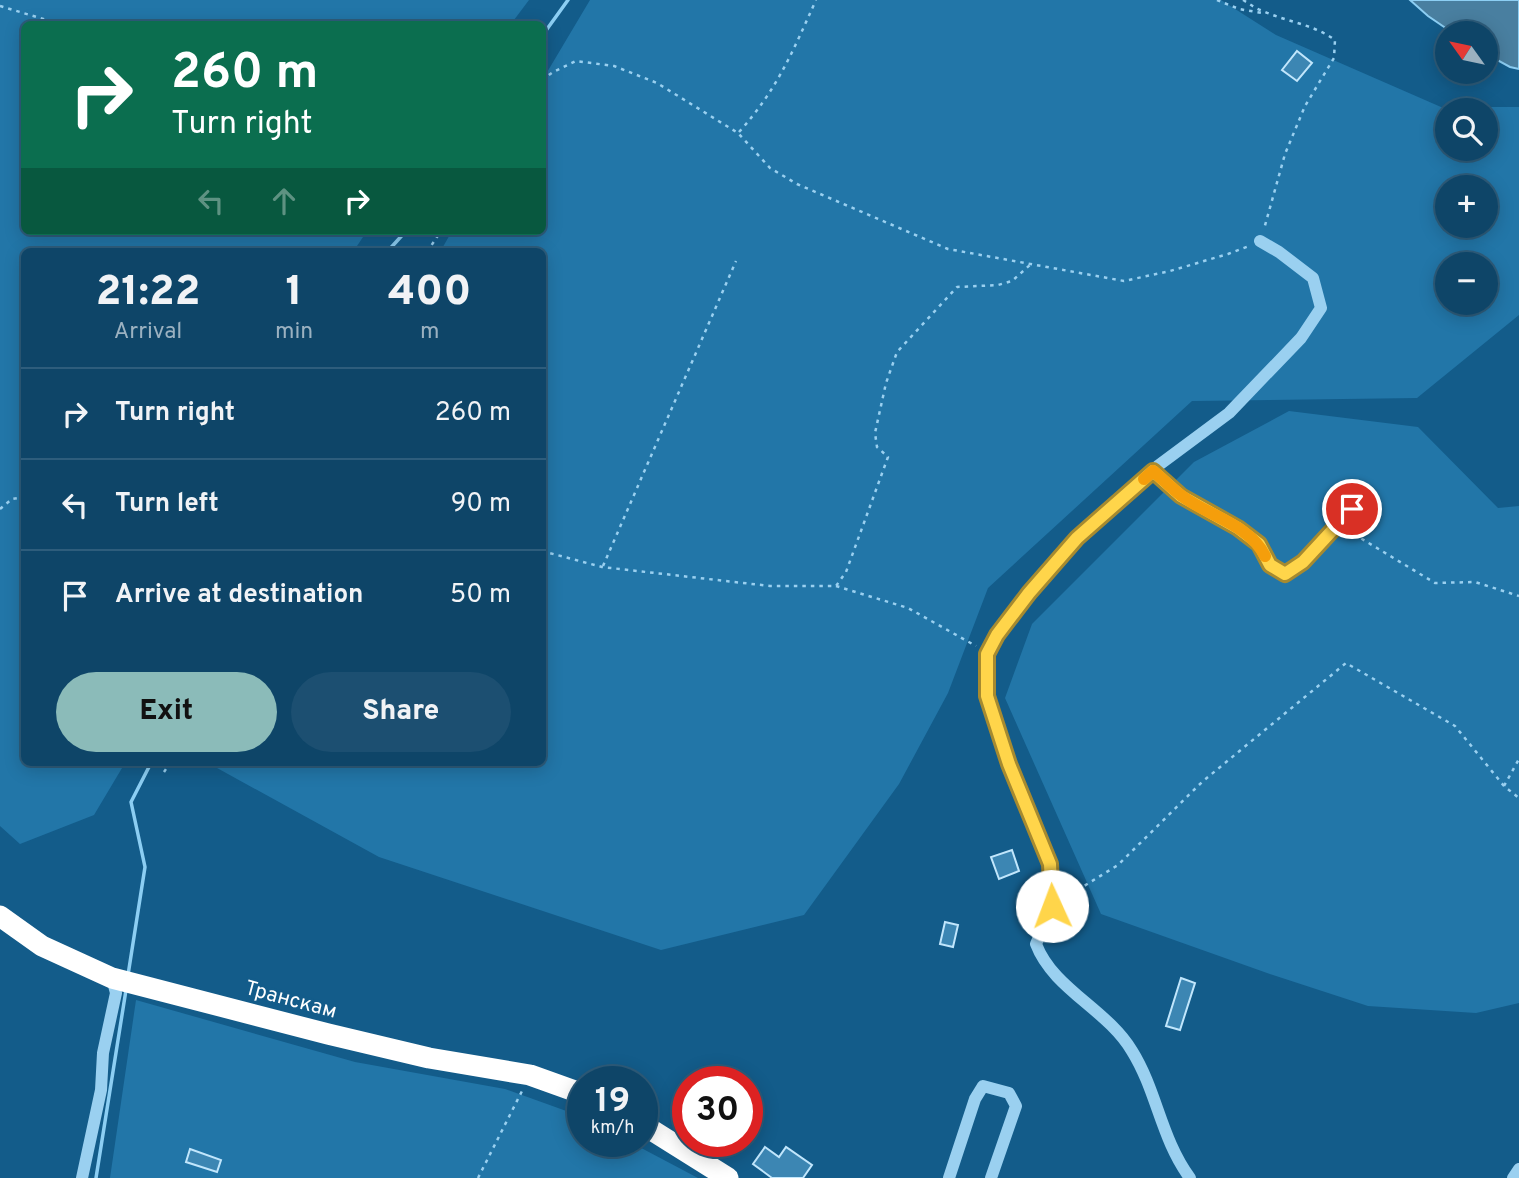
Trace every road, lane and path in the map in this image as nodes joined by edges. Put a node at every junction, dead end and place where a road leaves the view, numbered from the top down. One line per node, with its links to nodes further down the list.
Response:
1 (1217, 0): 5 (path)
2 (1243, 0): 5 (path)
3 (815, 1): 8 (path)
4 (0, 5): 6 (path)
5 (1276, 15): 9 (path)
6 (51, 21)
7 (546, 77): 8 (path)
8 (738, 133): 11 (path)
9 (1261, 241): 11 (path); 12 (street)
10 (736, 261): 17 (path)
11 (1031, 264): 18 (path)
12 (1153, 471): 15 (street); 20 (street)
13 (21, 498): 14 (path)
14 (0, 509)
15 (1352, 509): 19 (path)
16 (546, 552): 17 (path)
17 (602, 567): 18 (path)
18 (836, 586): 20 (path)
19 (1519, 596)
20 (987, 654): 26 (street)
21 (1519, 759): 24 (path)
22 (168, 766): 23 (path)
23 (164, 772)
24 (1504, 786): 25 (path); 26 (path)
25 (1519, 798)
26 (1052, 906): 38 (street)
27 (0, 916): 28 (highway, Транскам)
28 (113, 978): 29 (highway, Транскам); 34 (street)
29 (530, 1076): 30 (highway, Транскам); 35 (path)
30 (567, 1089)
31 (658, 1134): 36 (highway)
32 (1519, 1169): 39 (street)
33 (951, 1177): 37 (street)
34 (82, 1178)
35 (478, 1178)
36 (728, 1178)
37 (991, 1178)
38 (1190, 1178)
39 (1513, 1178)

